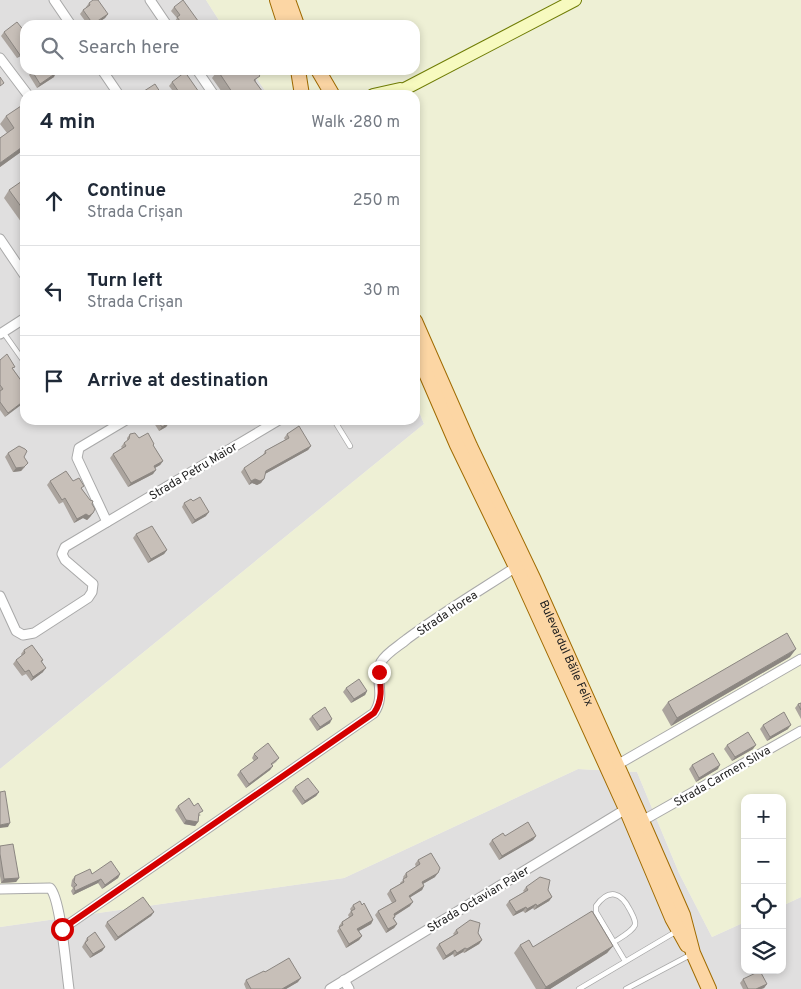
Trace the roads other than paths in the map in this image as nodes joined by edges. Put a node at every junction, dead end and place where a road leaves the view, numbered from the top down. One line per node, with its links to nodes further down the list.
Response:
1 (54, 0): 6 (street)
2 (150, 0): 7 (street)
3 (277, 0): 8 (main road)
4 (288, 0): 9 (main road)
5 (576, 0): 15 (main road)
6 (68, 20)
7 (164, 20)
8 (283, 20)
9 (295, 20)
10 (0, 58): 16 (street)
11 (105, 75): 17 (street)
12 (200, 75): 18 (street)
13 (299, 75): 19 (main road)
14 (321, 75): 20 (main road)
15 (405, 88): 21 (main road); 22 (main road)
16 (24, 90)
17 (116, 90)
18 (211, 90)
19 (301, 90)
20 (330, 90)
21 (396, 90)
22 (402, 90)
23 (0, 239): 24 (street)
24 (20, 269)
25 (20, 321): 27 (street)
26 (420, 332): 39 (main road, Bulevardul Băile Felix)
27 (1, 333): 28 (lane)
28 (20, 357)
29 (420, 360): 35 (main road, Bulevardul Băile Felix)
30 (118, 425): 34 (street)
31 (271, 425): 34 (street, Strada Petru Maior)
32 (337, 425): 33 (lane)
33 (350, 446)
34 (107, 522): 36 (street, Strada Petru Maior)
35 (516, 567): 40 (main road, Bulevardul Băile Felix); 43 (street, Strada Horea)
36 (0, 596)
37 (801, 659): 39 (street)
38 (801, 731): 41 (street, Strada Carmen Silva)
39 (617, 765): 41 (main road, Bulevardul Băile Felix)
40 (626, 809): 44 (main road, Bulevardul Băile Felix); 48 (street, Strada Octavian Paler)
41 (642, 821): 46 (main road, Bulevardul Băile Felix)
42 (0, 889): 43 (street)
43 (62, 929): 49 (street)
44 (678, 930): 46 (main road, Bulevardul Băile Felix); 47 (lane)
45 (614, 942): 45 (lane); 47 (lane)
46 (694, 954): 53 (lane); 54 (main road, Bulevardul Băile Felix)
47 (625, 961): 52 (lane)
48 (344, 980): 50 (street, Strada Octavian Paler); 51 (street)
49 (69, 989)
50 (330, 989)
51 (349, 989)
52 (579, 989)
53 (626, 989)
54 (709, 989)

